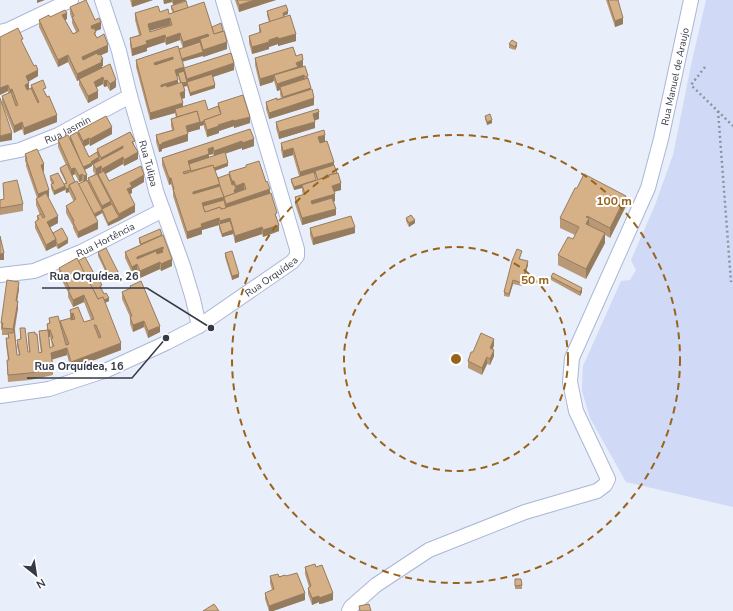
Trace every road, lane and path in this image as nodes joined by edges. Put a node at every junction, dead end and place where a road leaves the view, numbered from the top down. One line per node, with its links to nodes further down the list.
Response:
1 (71, 0): 5 (street)
2 (102, 0): 7 (street, Rua Tulipa)
3 (223, 0): 14 (street, Rua Orquídea)
4 (691, 0): 16 (street, Rua Manuel de Araujo)
5 (0, 32)
6 (706, 67): 8 (path)
7 (130, 96): 10 (street, Rua Jasmin); 11 (street, Rua Tulipa)
8 (718, 111): 9 (path); 13 (path)
9 (733, 126)
10 (0, 154)
11 (163, 210): 12 (street, Rua Hortência); 14 (street, Rua Tulipa)
12 (0, 275)
13 (732, 282)
14 (199, 326): 15 (street, Rua Orquídea)
15 (0, 396)
16 (349, 611)

